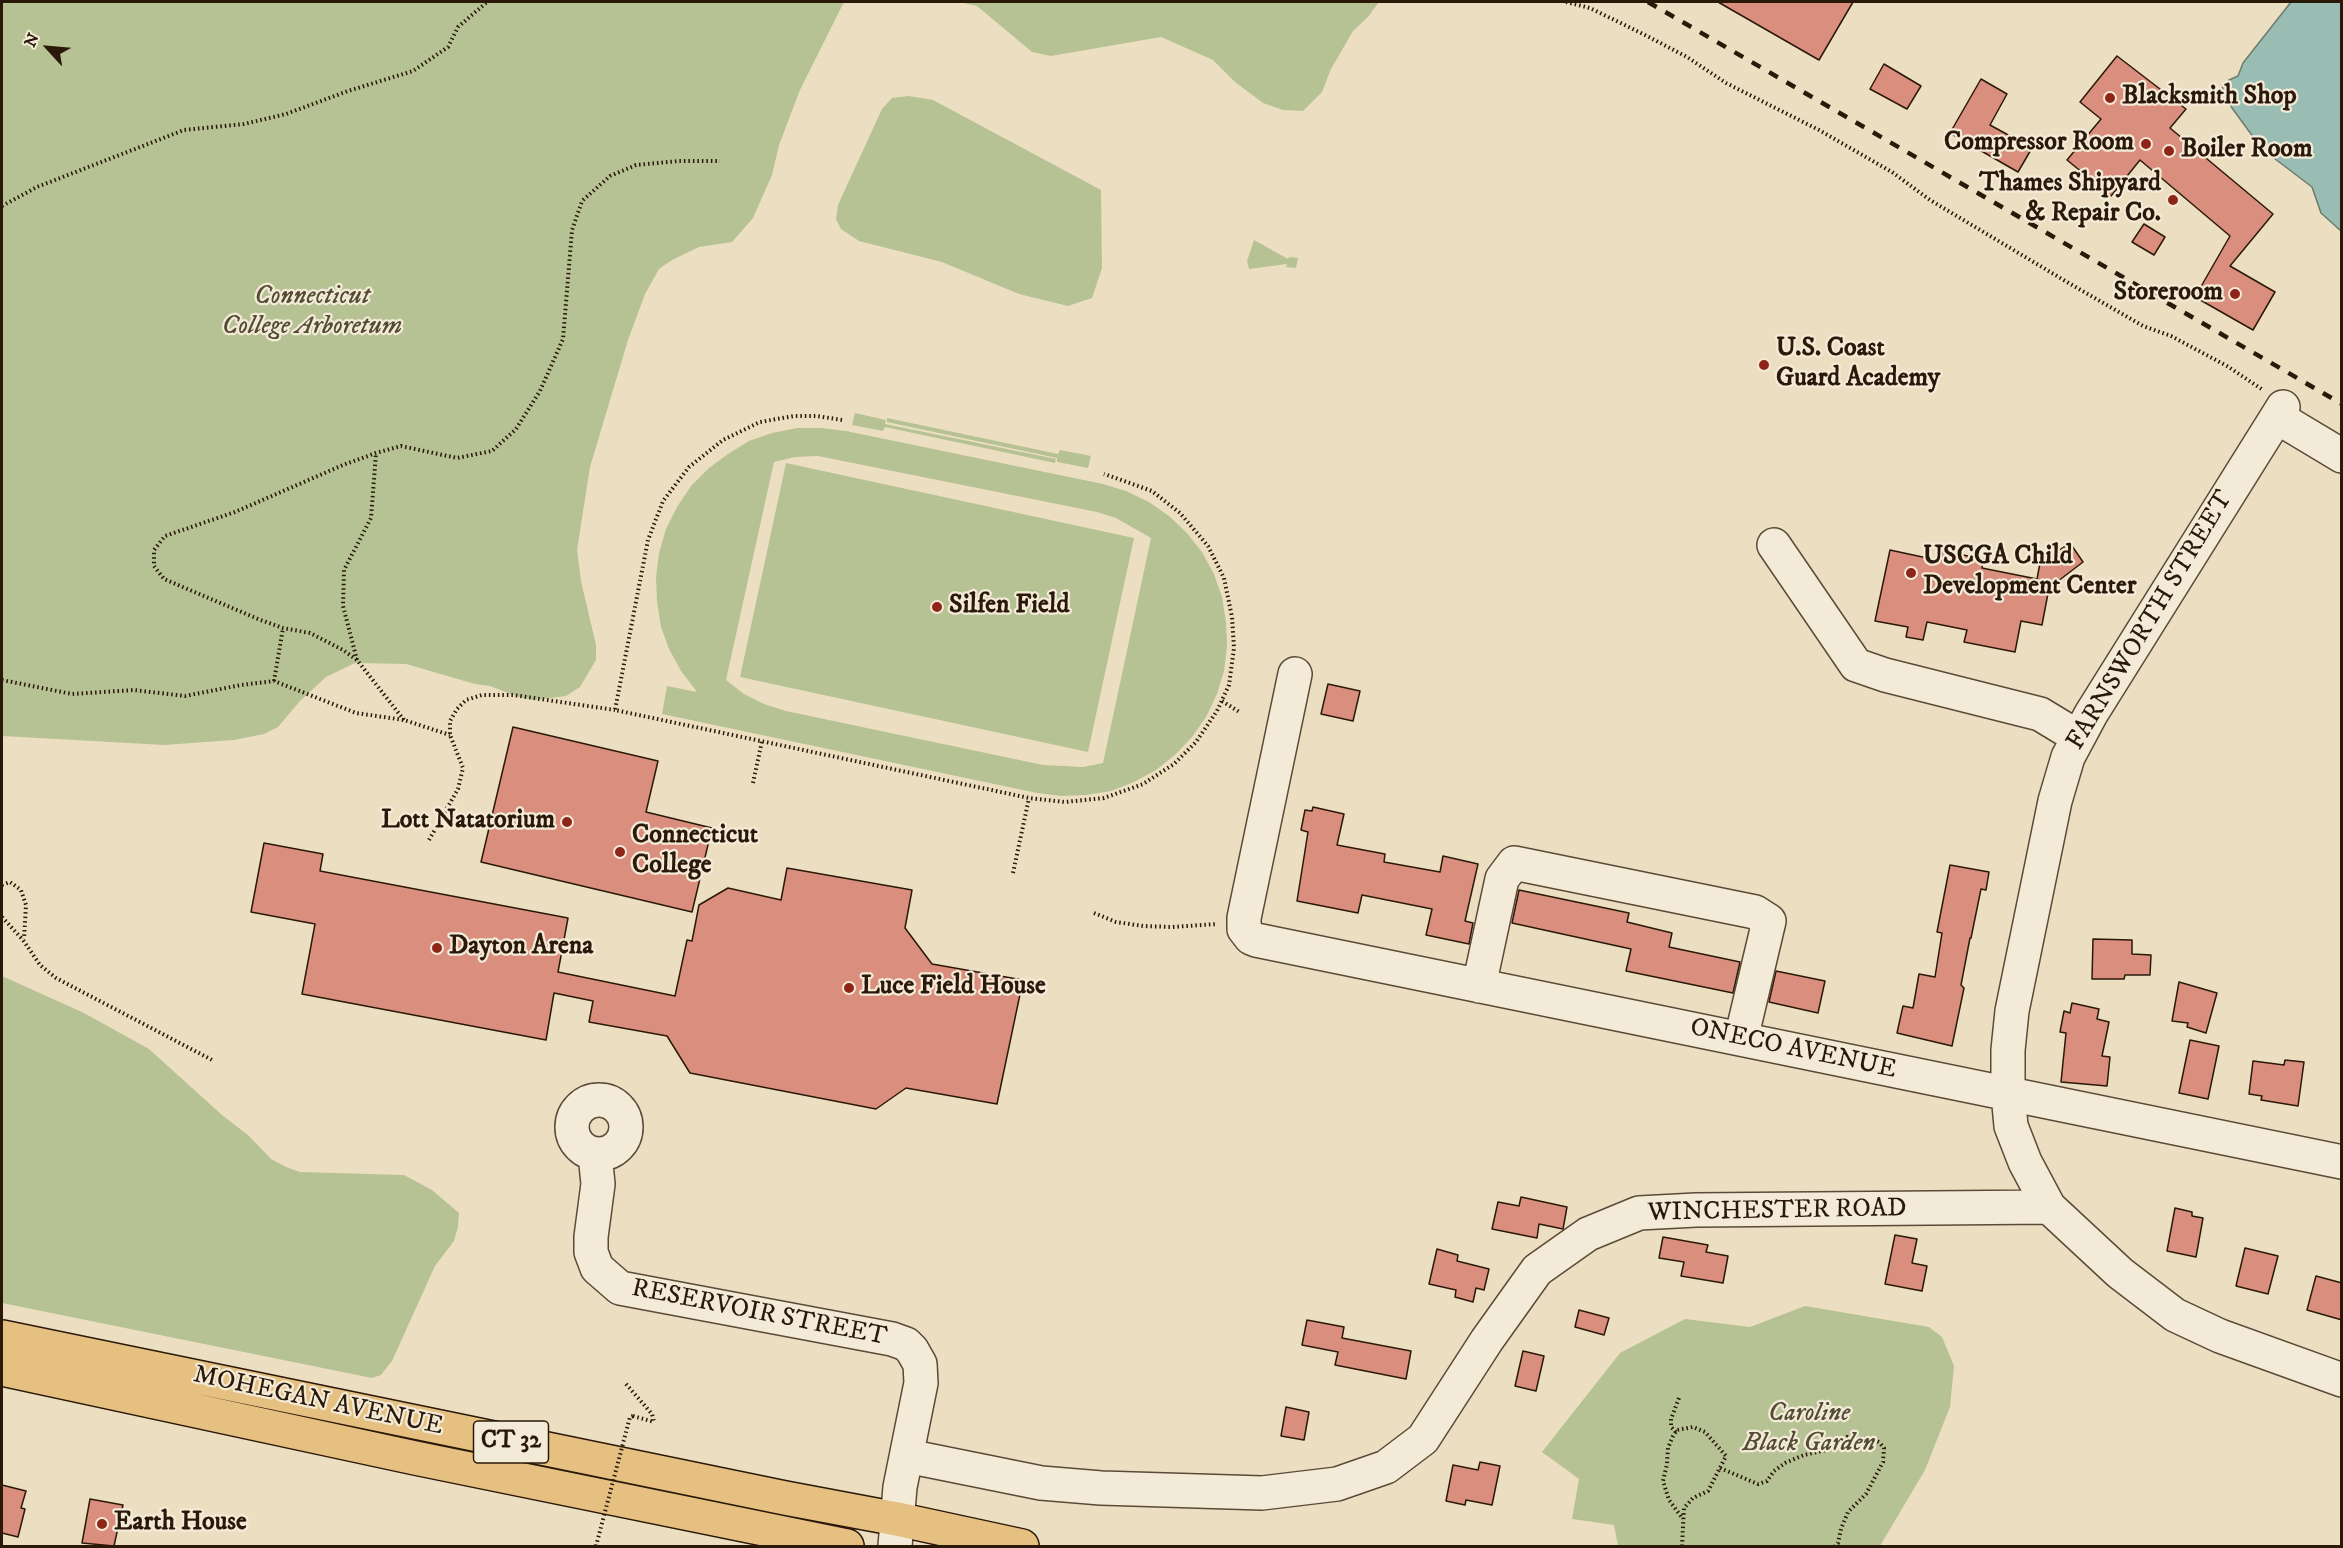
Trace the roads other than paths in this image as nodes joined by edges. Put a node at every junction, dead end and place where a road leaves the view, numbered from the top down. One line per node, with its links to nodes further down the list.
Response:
1 (2342, 456): 4 (street, FARNSWORTH STREET)
2 (1774, 545): 4 (street)
3 (1295, 674): 5 (street, ONECO AVENUE)
4 (2078, 737): 7 (street, FARNSWORTH STREET)
5 (1479, 986): 6 (street, ONECO AVENUE); 6 (street)
6 (1741, 1039): 7 (street, ONECO AVENUE)
7 (2008, 1094): 9 (street, ONECO AVENUE); 10 (street, FARNSWORTH STREET)
8 (595, 1154): 14 (street, RESERVOIR STREET)
9 (2342, 1162)
10 (2049, 1207): 13 (street, FARNSWORTH STREET); 14 (street, WINCHESTER ROAD)
11 (2, 1336): 15 (highway, MOHEGAN AVENUE / CT 32)
12 (2, 1369): 16 (highway, MOHEGAN AVENUE / CT 32)
13 (2342, 1380)
14 (907, 1456): 15 (street, RESERVOIR STREET)
15 (896, 1533): 17 (highway, MOHEGAN AVENUE / CT 32)
16 (847, 1546)
17 (1022, 1546)

